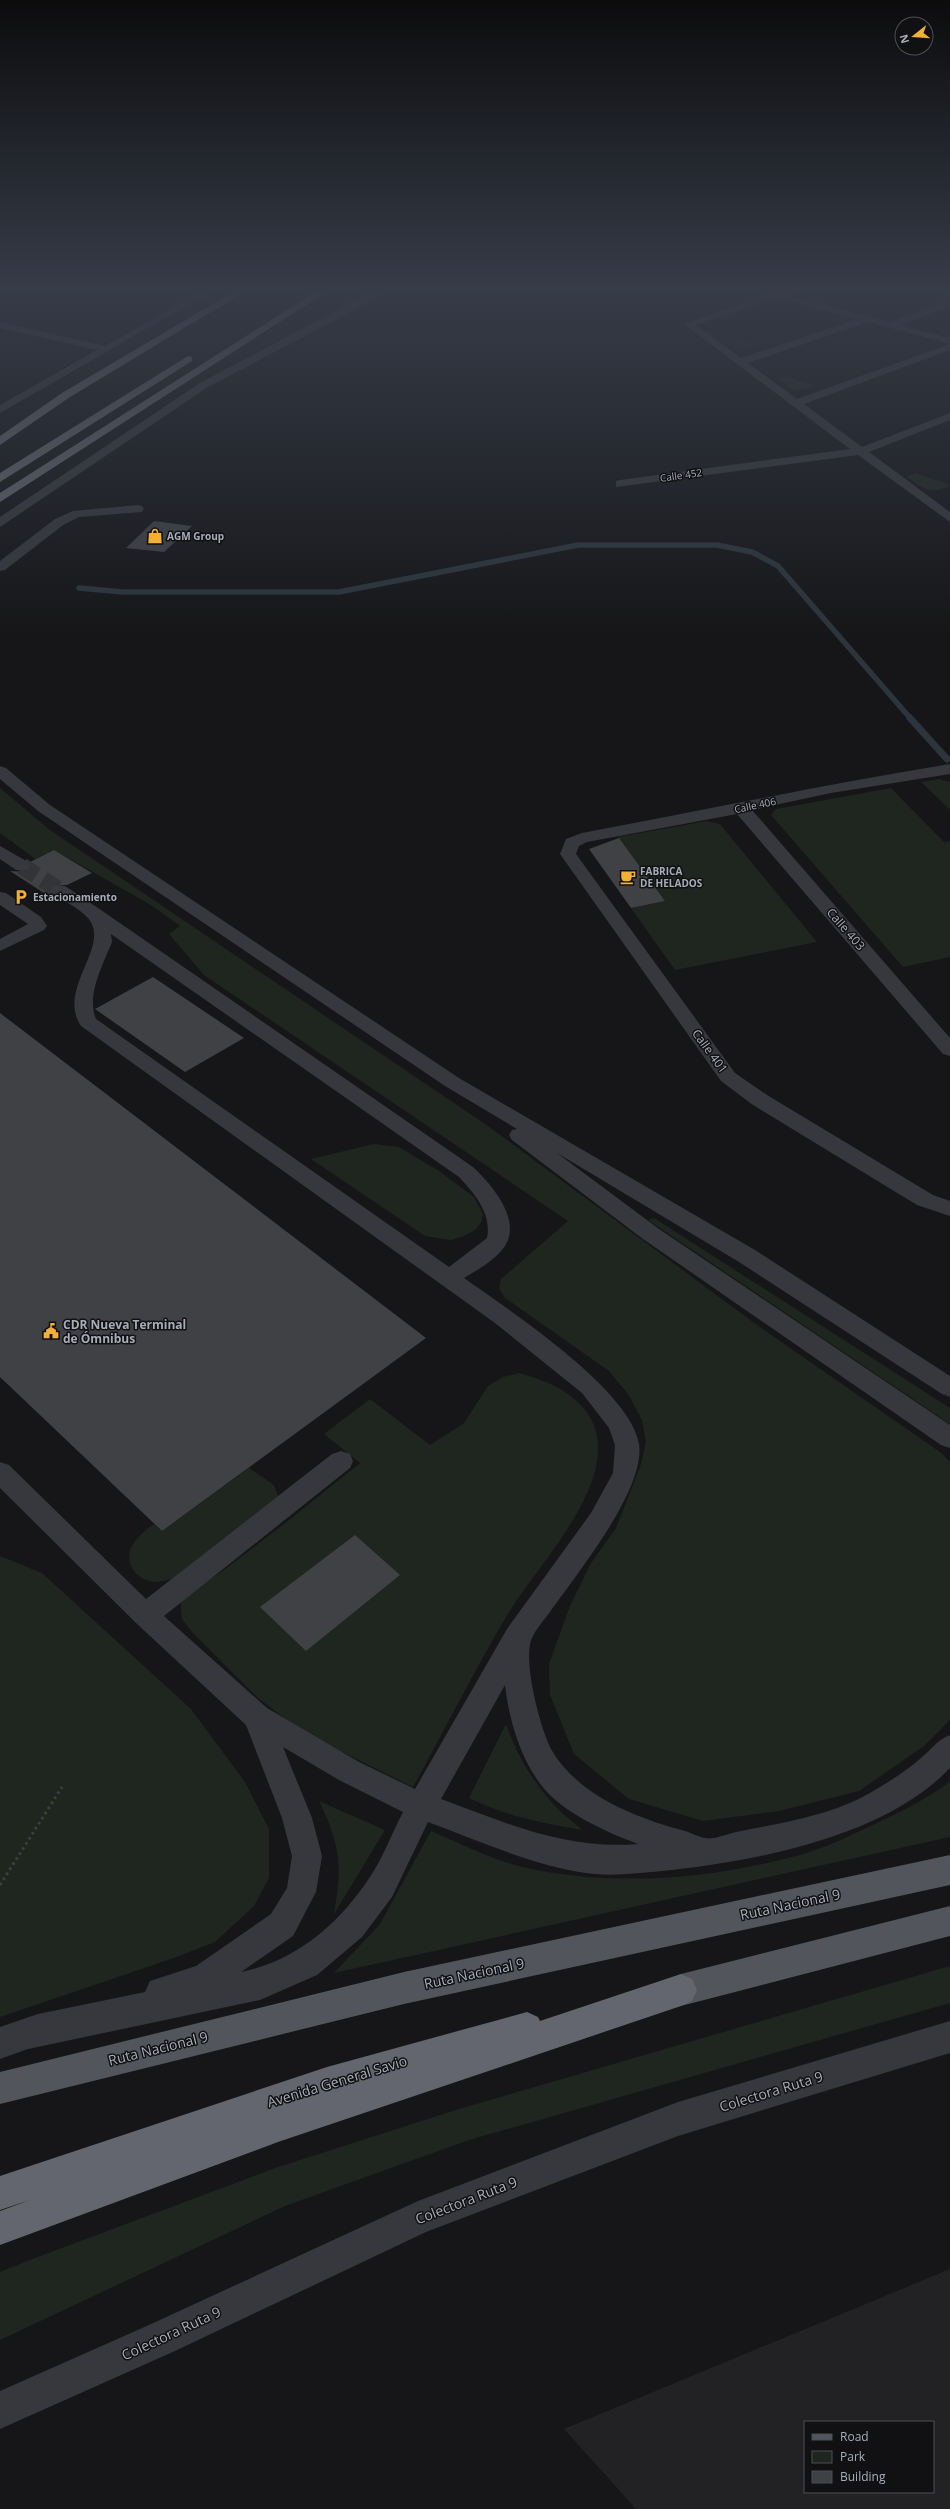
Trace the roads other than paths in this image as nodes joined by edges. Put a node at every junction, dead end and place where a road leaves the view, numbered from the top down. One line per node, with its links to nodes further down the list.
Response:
1 (49, 406): 7 (highway)
2 (114, 406): 10 (highway)
3 (142, 406): 9 (highway)
4 (173, 406): 18 (street)
5 (801, 406): 8 (street)
6 (950, 416): 8 (street, Calle 452)
7 (0, 442)
8 (861, 450): 11 (street, Calle 452); 14 (street)
9 (49, 465): 13 (highway); 16 (highway)
10 (0, 478)
11 (620, 484)
12 (944, 497): 14 (street)
13 (0, 498)
14 (931, 503): 17 (street)
15 (138, 509): 19 (street)
16 (0, 510)
17 (950, 518)
18 (0, 522)
19 (0, 567)
20 (950, 769): 22 (street, Calle 406)
21 (0, 771): 31 (street)
22 (741, 808): 24 (street, Calle 406); 30 (street, Calle 403)
23 (0, 851): 25 (street)
24 (568, 854): 32 (street, Calle 401)
25 (22, 866)
26 (59, 890): 28 (street)
27 (0, 897): 29 (street)
28 (95, 914): 33 (street); 33 (street)
29 (0, 946)
30 (950, 1050)
31 (452, 1082): 34 (street); 35 (street)
32 (950, 1209)
33 (450, 1277): 39 (street)
34 (950, 1388)
35 (950, 1438)
36 (341, 1461): 38 (street)
37 (0, 1472): 38 (street)
38 (145, 1615): 40 (street)
39 (517, 1637): 42 (street); 43 (street)
40 (257, 1717): 42 (street); 48 (street)
41 (950, 1748): 43 (street)
42 (421, 1806): 43 (street); 48 (street)
43 (710, 1852)
44 (950, 1870): 49 (main road, Ruta Nacional 9)
45 (950, 1921): 46 (main road)
46 (681, 1990): 50 (highway, Avenida General Savio); 51 (highway)
47 (950, 2037): 52 (street, Colectora Ruta 9)
48 (12, 2039)
49 (0, 2088)
50 (0, 2193)
51 (0, 2228)
52 (0, 2410)

